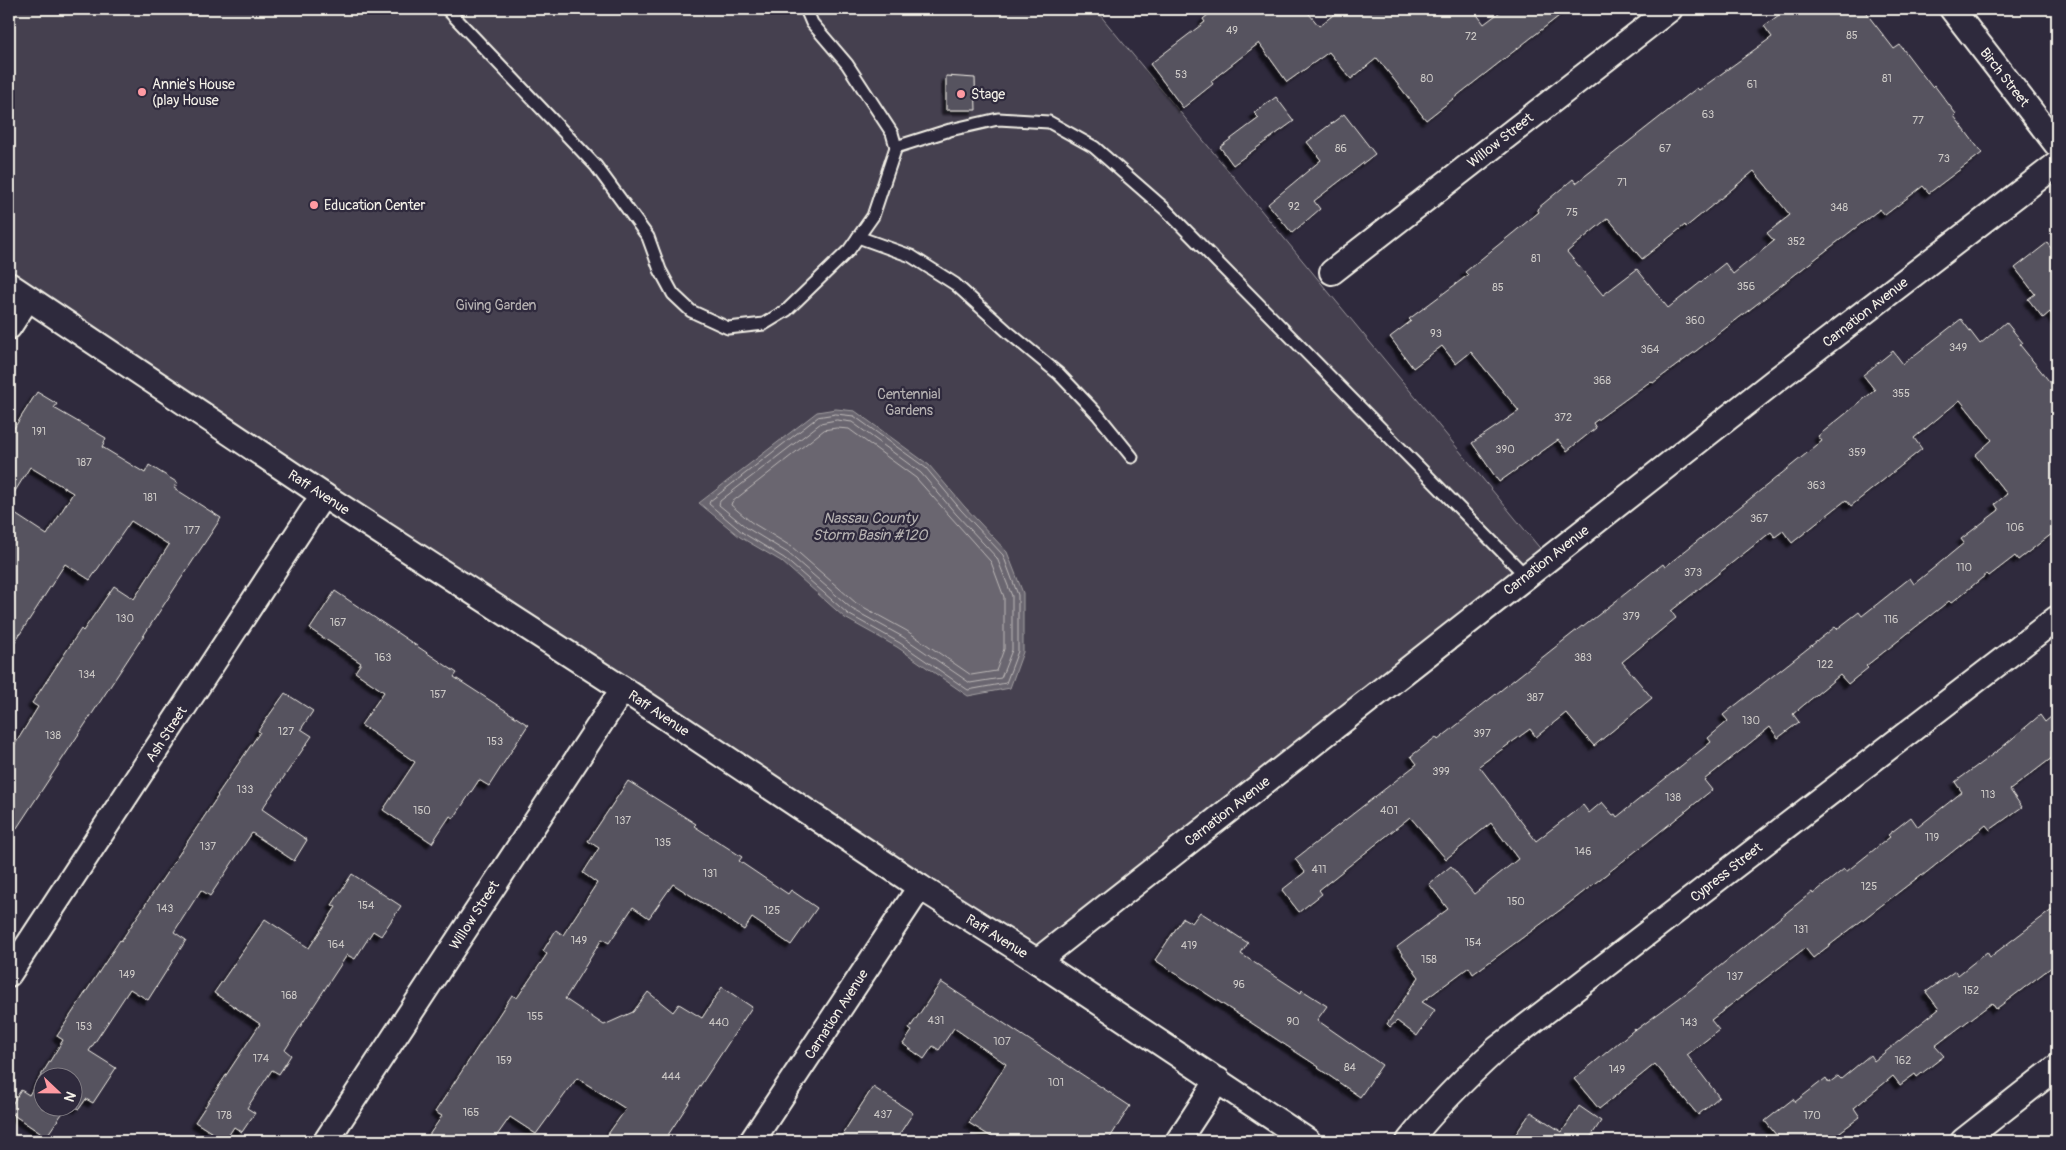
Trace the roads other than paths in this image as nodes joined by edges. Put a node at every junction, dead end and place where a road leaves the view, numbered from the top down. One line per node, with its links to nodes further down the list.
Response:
1 (447, 9): 8 (lane)
2 (806, 9): 6 (lane)
3 (1670, 9): 9 (street, Willow Street)
4 (1952, 9): 5 (street, Birch Street)
5 (2057, 145)
6 (896, 147): 8 (lane); 14 (lane)
7 (2057, 164): 14 (street, Carnation Avenue)
8 (858, 237): 12 (lane)
9 (1332, 272)
10 (18, 292): 11 (street); 13 (street, Raff Avenue)
11 (9, 327)
12 (1132, 457)
13 (324, 495): 16 (street, Raff Avenue); 19 (street, Ash Street)
14 (1526, 576): 18 (street, Carnation Avenue)
15 (2057, 618): 26 (street, Cypress Street)
16 (623, 689): 17 (street, Raff Avenue); 22 (street, Willow Street)
17 (920, 887): 18 (street, Raff Avenue); 23 (street, Carnation Avenue)
18 (1038, 961): 21 (street, Raff Avenue)
19 (9, 974)
20 (2057, 1067): 27 (street)
21 (1218, 1080): 24 (street); 25 (street, Raff Avenue)
22 (326, 1141)
23 (752, 1141)
24 (1178, 1141)
25 (1308, 1141)
26 (1409, 1141)
27 (1963, 1141)

